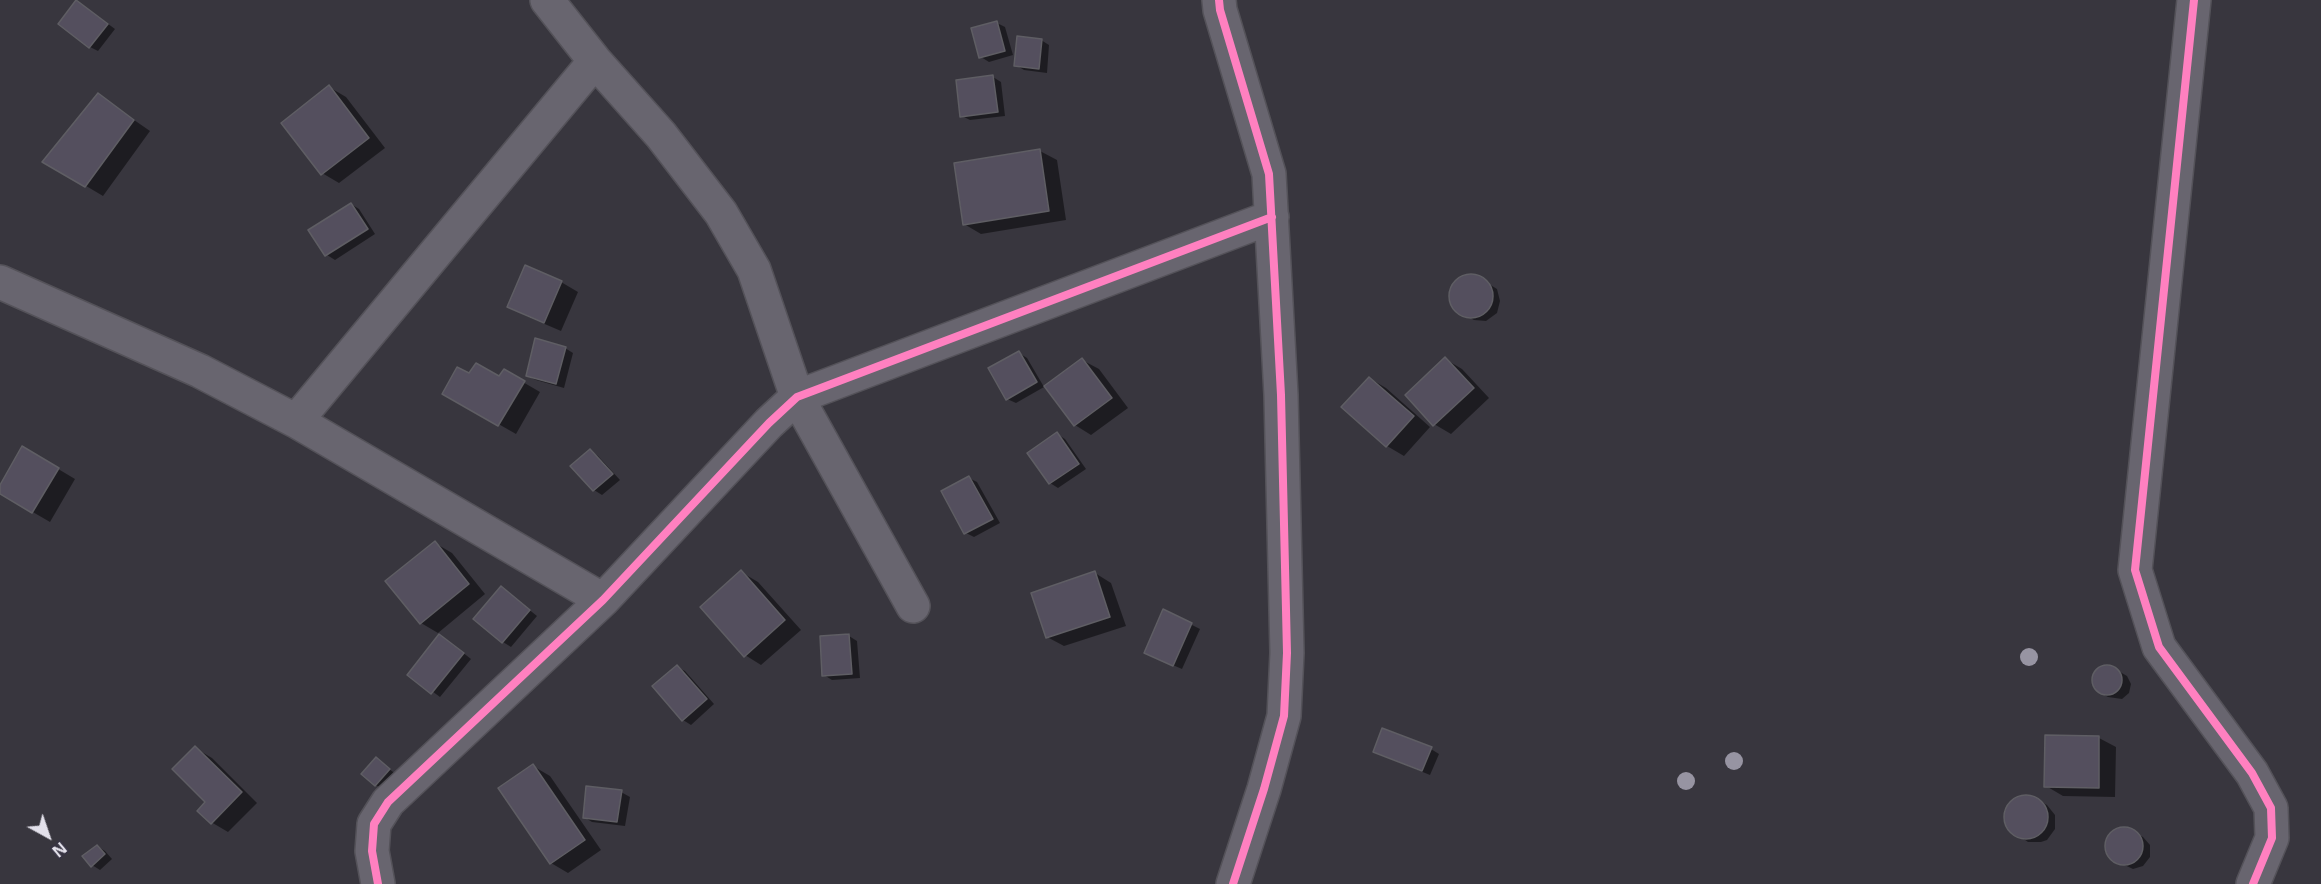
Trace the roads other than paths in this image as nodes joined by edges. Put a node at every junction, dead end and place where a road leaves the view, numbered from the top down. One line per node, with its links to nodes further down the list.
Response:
1 (547, 0): 4 (street)
2 (1219, 0): 5 (street)
3 (2194, 0): 13 (street)
4 (596, 61): 7 (street); 8 (street)
5 (1272, 217): 7 (street); 12 (street)
6 (0, 282): 8 (street)
7 (797, 396): 9 (street); 10 (street)
8 (296, 421): 9 (street)
9 (603, 600): 11 (street)
10 (913, 606)
11 (378, 884)
12 (1233, 884)
13 (2253, 884)

